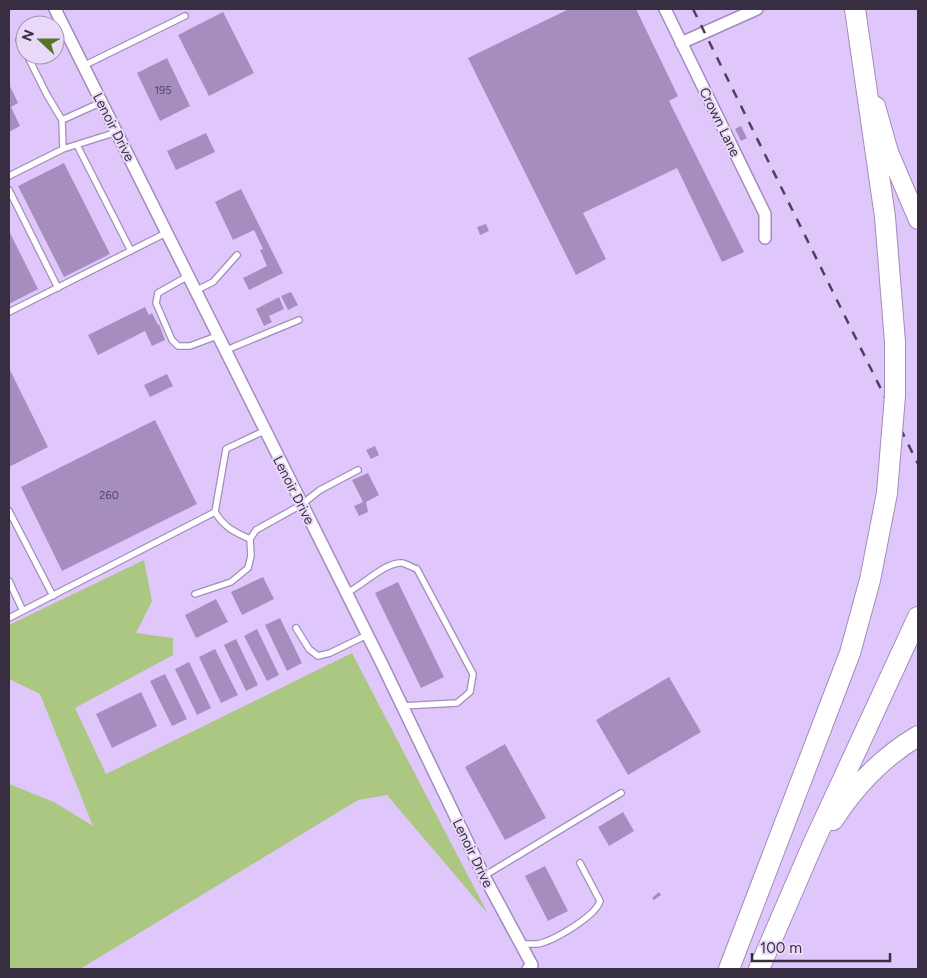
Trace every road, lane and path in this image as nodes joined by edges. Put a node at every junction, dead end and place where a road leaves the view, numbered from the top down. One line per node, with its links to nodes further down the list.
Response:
1 (57, 9): 9 (street, Lenoir Drive)
2 (664, 9): 7 (street, Crown Lane)
3 (758, 9): 7 (street)
4 (855, 9): 6 (highway)
5 (185, 16): 9 (lane)
6 (859, 33): 17 (main road); 51 (highway, bridge)
7 (681, 43): 19 (street, Crown Lane)
8 (32, 65): 11 (lane)
9 (83, 66): 10 (street, Lenoir Drive)
10 (102, 102): 11 (lane); 12 (street, Lenoir Drive)
11 (62, 120): 14 (lane)
12 (117, 132): 13 (lane); 18 (street, Lenoir Drive)
13 (77, 145): 14 (lane); 20 (lane)
14 (63, 149): 15 (lane)
15 (9, 176)
16 (9, 190): 23 (lane)
17 (918, 220)
18 (166, 233): 20 (lane); 22 (street, Lenoir Drive)
19 (765, 238)
20 (131, 251): 23 (lane)
21 (238, 255): 24 (lane)
22 (188, 276): 24 (street, Lenoir Drive); 27 (lane)
23 (58, 288): 25 (lane)
24 (195, 292): 27 (street, Lenoir Drive)
25 (9, 312)
26 (299, 320): 28 (lane)
27 (217, 336): 28 (street, Lenoir Drive)
28 (224, 351): 29 (street, Lenoir Drive)
29 (264, 431): 31 (street, Lenoir Drive); 33 (lane)
30 (358, 470): 31 (lane)
31 (301, 505): 34 (lane); 36 (street, Lenoir Drive)
32 (9, 511): 38 (lane)
33 (215, 512): 34 (lane); 38 (lane)
34 (250, 539): 37 (lane)
35 (9, 581): 39 (lane)
36 (346, 593): 43 (street, Lenoir Drive); 44 (lane)
37 (195, 594)
38 (53, 596): 39 (lane)
39 (23, 611): 41 (lane)
40 (918, 617): 52 (highway)
41 (9, 618)
42 (296, 628): 43 (lane)
43 (367, 635): 44 (street, Lenoir Drive)
44 (402, 706): 48 (street, Lenoir Drive)
45 (918, 736): 53 (highway)
46 (621, 793): 48 (lane)
47 (580, 863): 49 (lane)
48 (484, 876): 49 (street, Lenoir Drive)
49 (519, 944): 50 (street, Lenoir Drive)
50 (528, 969)
51 (728, 969)
52 (759, 969)
53 (765, 969)

